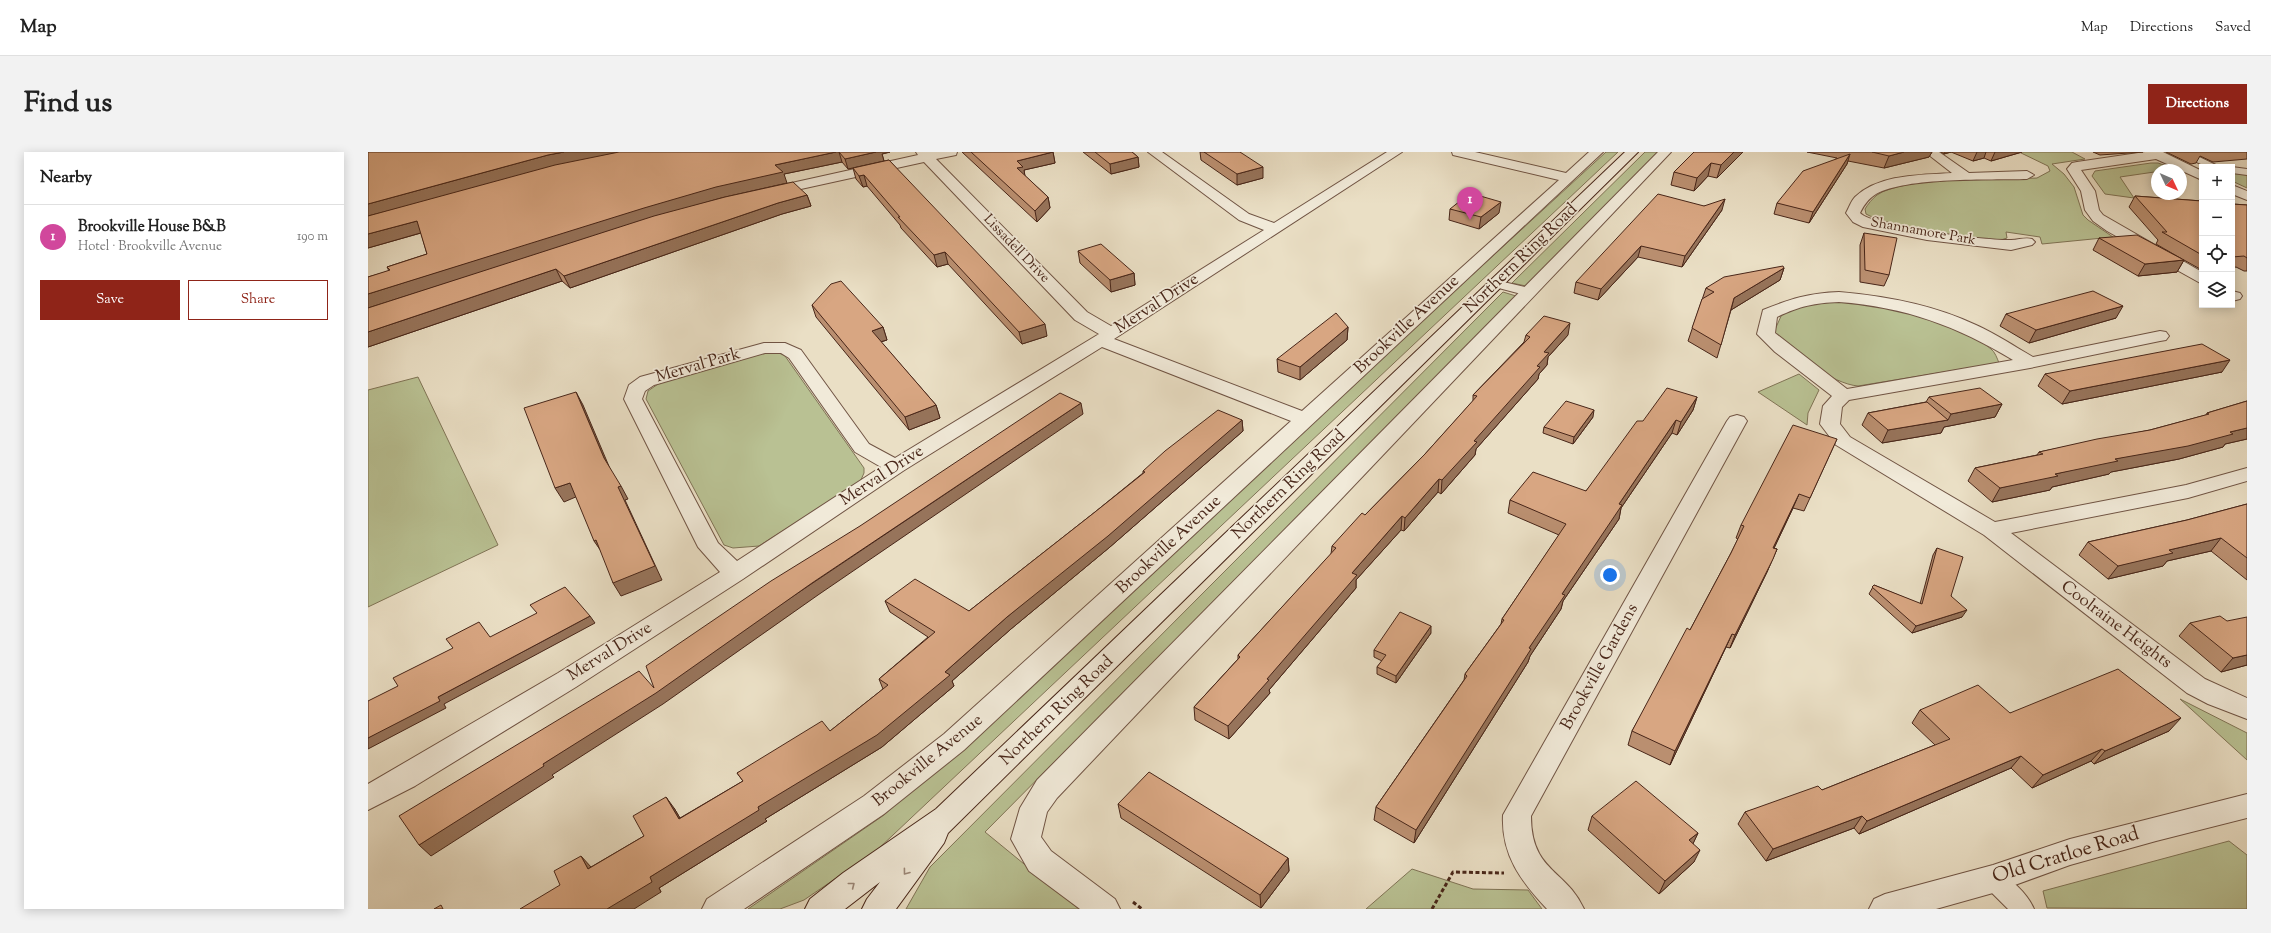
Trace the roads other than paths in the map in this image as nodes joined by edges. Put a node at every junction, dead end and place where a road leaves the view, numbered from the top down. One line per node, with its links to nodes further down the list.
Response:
1 (951, 152): 10 (street)
2 (1154, 152): 22 (street)
3 (1396, 152): 22 (street, Merval Drive)
4 (1458, 152): 18 (street)
5 (1597, 152): 18 (street, Brookville Avenue)
6 (1632, 152): 25 (street, Northern Ring Road)
7 (1665, 152): 26 (street)
8 (1931, 152): 17 (street)
9 (2181, 152): 12 (lane)
10 (924, 154): 20 (street); 28 (street, Lissadell Drive)
11 (2154, 154): 16 (street); 24 (street)
12 (2208, 164)
13 (2235, 170): 14 (lane)
14 (2247, 172)
15 (2027, 175): 17 (street, Shannamore Park)
16 (2199, 175)
17 (1966, 177): 23 (street, Shannamore Park)
18 (1568, 178): 31 (street, Brookville Avenue)
19 (2235, 190): 21 (street)
20 (756, 195)
21 (2247, 196)
22 (1276, 228): 28 (street, Merval Drive)
23 (2027, 242)
24 (2199, 277)
25 (1495, 284): 26 (lane); 40 (street, Northern Ring Road)
26 (1528, 292): 45 (street)
27 (2160, 336): 29 (street)
28 (1106, 337): 31 (street, Lissadell Drive); 33 (street, Merval Drive)
29 (2030, 363): 30 (street); 30 (street)
30 (1843, 395): 35 (street, Coolraine Heights)
31 (1304, 419): 42 (street, Brookville Avenue)
32 (1737, 421): 46 (street, Brookville Gardens)
33 (896, 466): 36 (street, Merval Drive); 36 (street, Merval Park)
34 (2247, 474): 35 (street)
35 (1992, 530): 37 (street, Coolraine Heights)
36 (735, 573): 38 (street, Merval Drive)
37 (2247, 708)
38 (368, 798)
39 (2247, 806): 41 (street, Old Cratloe Road)
40 (946, 818): 43 (street, one-way to 40); 44 (street, one-way to 44)
41 (1993, 879): 47 (street, Old Cratloe Road); 48 (lane)
42 (718, 909)
43 (821, 909)
44 (878, 909)
45 (1104, 909)
46 (1568, 909)
47 (1885, 909)
48 (2022, 909)

